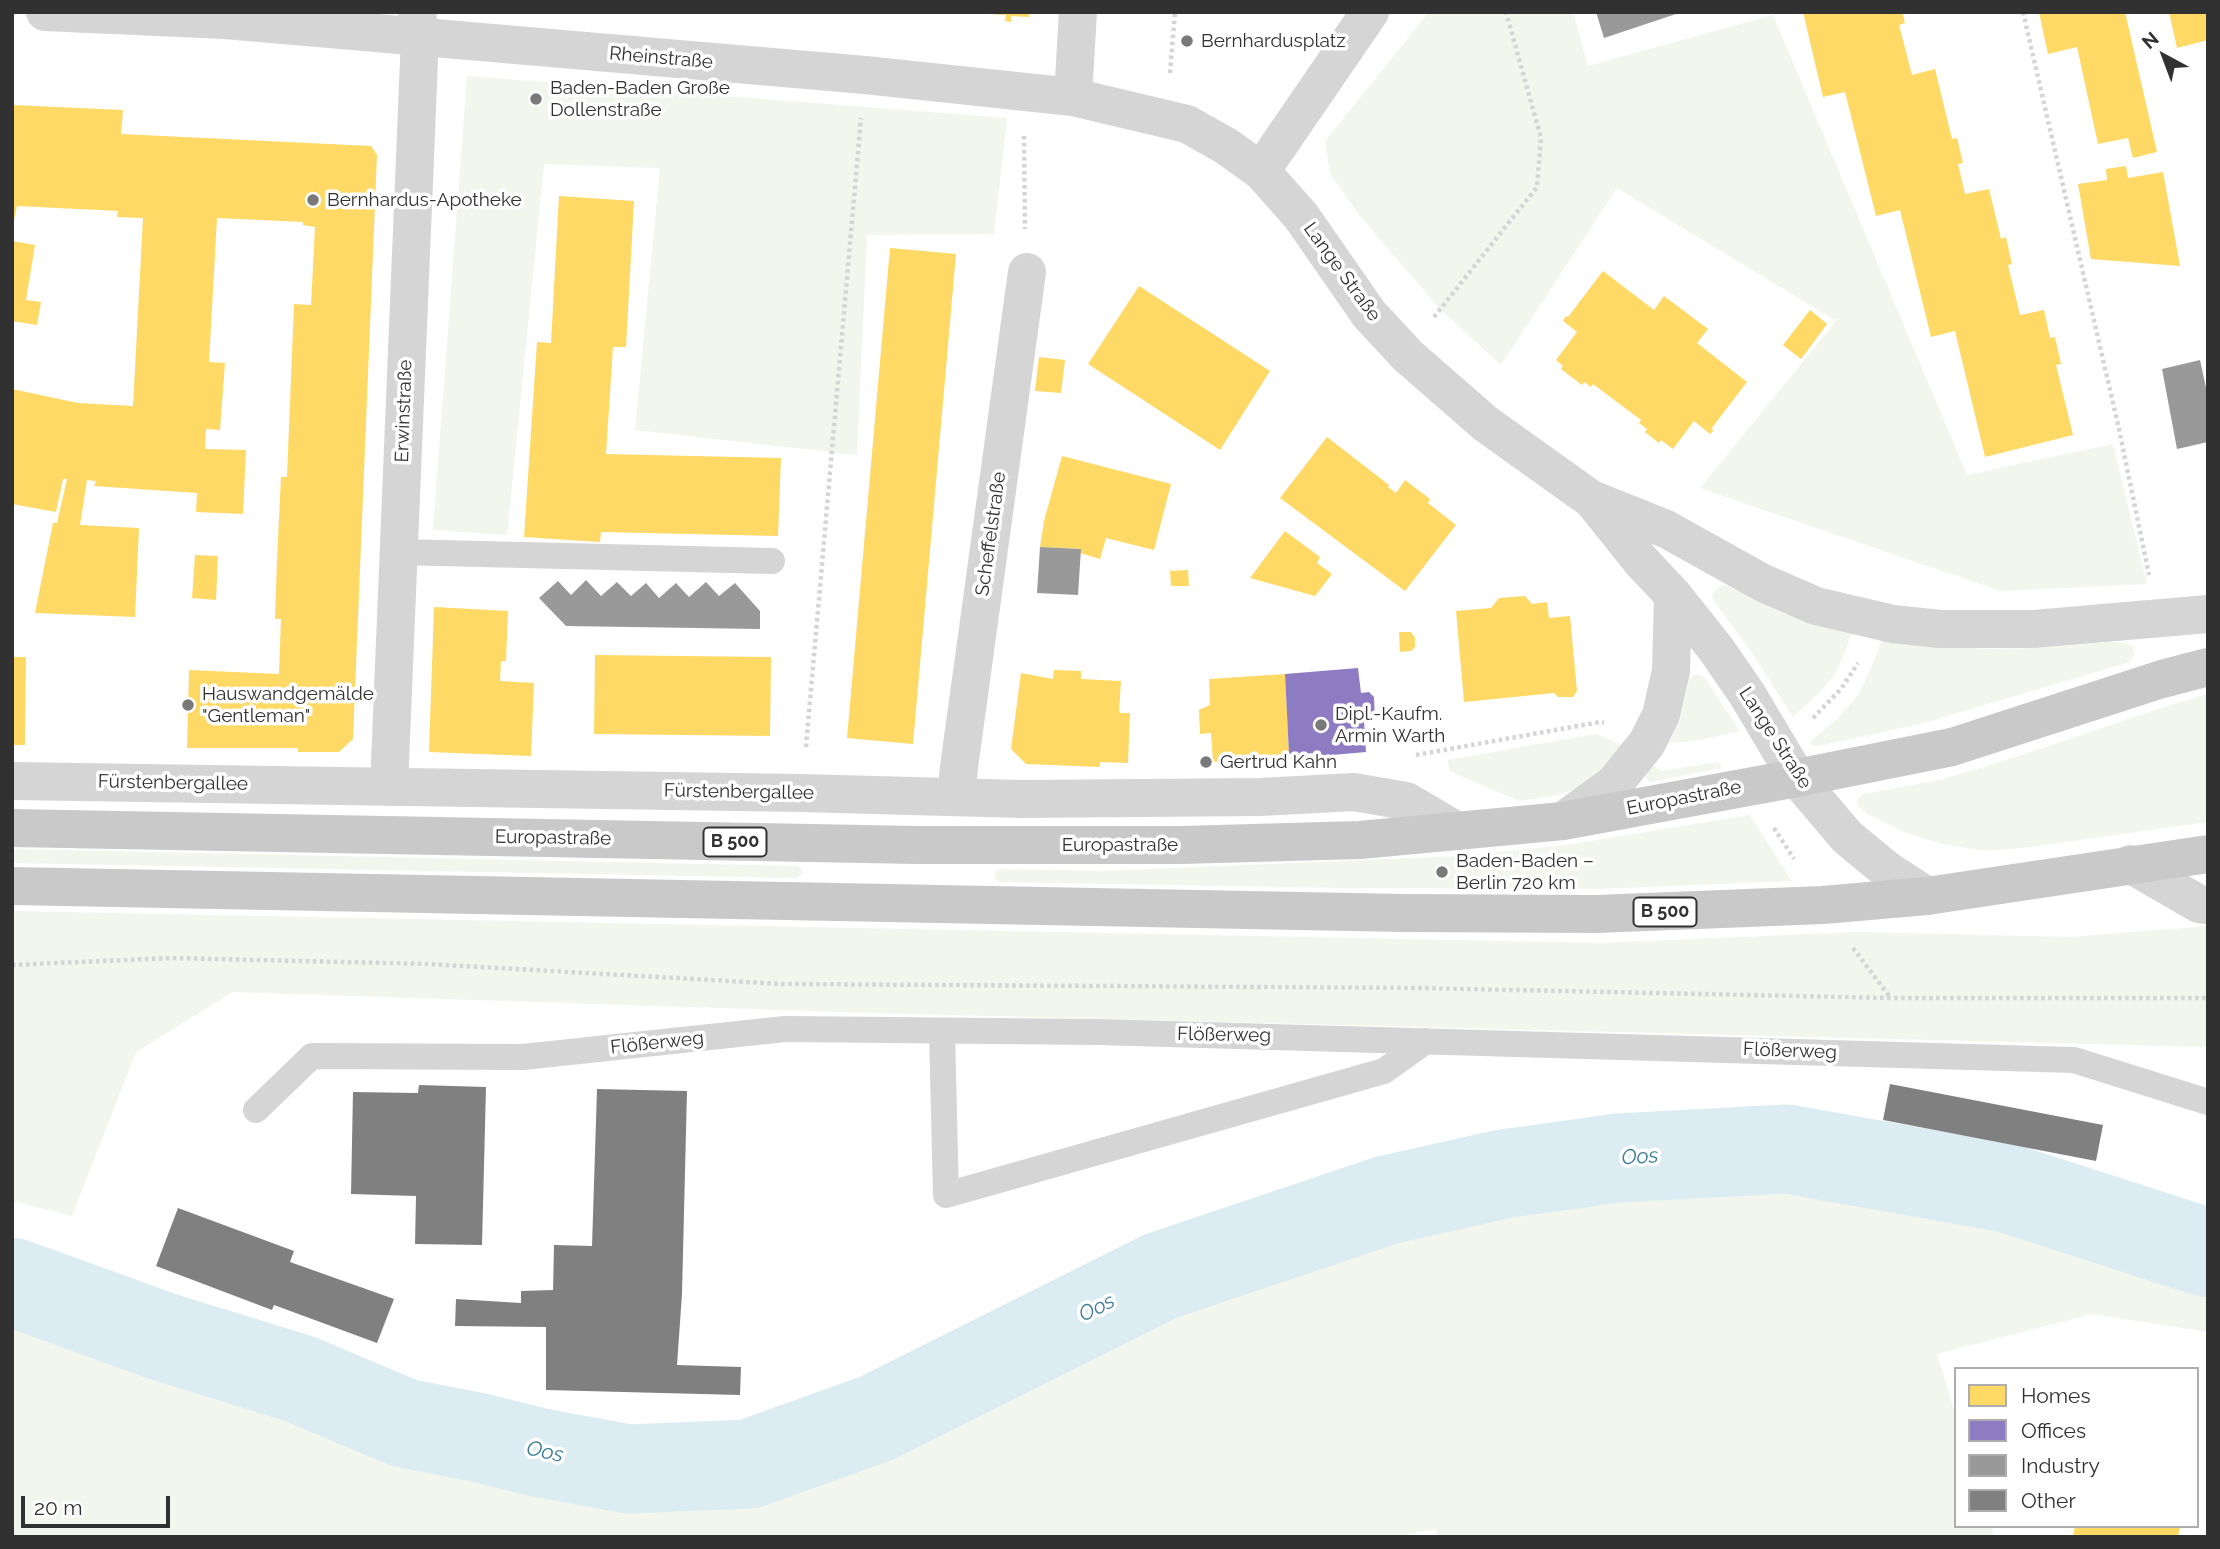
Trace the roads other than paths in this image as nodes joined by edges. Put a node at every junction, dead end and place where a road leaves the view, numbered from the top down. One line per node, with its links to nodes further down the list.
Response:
1 (45, 12): 4 (street, Rheinstraße)
2 (1078, 12): 5 (street)
3 (1370, 12): 6 (street)
4 (418, 24): 5 (street, Rheinstraße); 9 (street, Erwinstraße)
5 (1073, 97): 6 (street, Rheinstraße)
6 (1261, 171): 8 (street, Lange Straße)
7 (1027, 271): 17 (street, Scheffelstraße)
8 (1591, 499): 11 (street, Lange Straße); 12 (street, Lange Straße)
9 (398, 552): 10 (lane); 16 (street, Erwinstraße)
10 (772, 561)
11 (1673, 595): 14 (street, Lange Straße); 18 (street)
12 (2208, 614)
13 (2208, 667): 14 (main road, Europastraße / B 500)
14 (1797, 778): 18 (main road, Europastraße / B 500); 24 (street, Lange Straße)
15 (12, 781): 16 (street, Fürstenbergallee)
16 (389, 787): 17 (street, Fürstenbergallee)
17 (956, 797): 20 (street, Fürstenbergallee)
18 (1563, 821): 20 (main road, Europastraße / B 500)
19 (12, 828): 20 (main road, Europastraße / B 500)
20 (1457, 831)
21 (2208, 854): 22 (main road, B 500)
22 (2130, 864): 24 (main road, B 500); 25 (street)
23 (12, 886): 24 (main road, B 500)
24 (1927, 896)
25 (2208, 905)
26 (942, 1031): 27 (lane, Flößerweg); 27 (lane); 29 (lane, Flößerweg)
27 (1426, 1041): 28 (lane, Flößerweg)
28 (2208, 1102)
29 (256, 1110)

